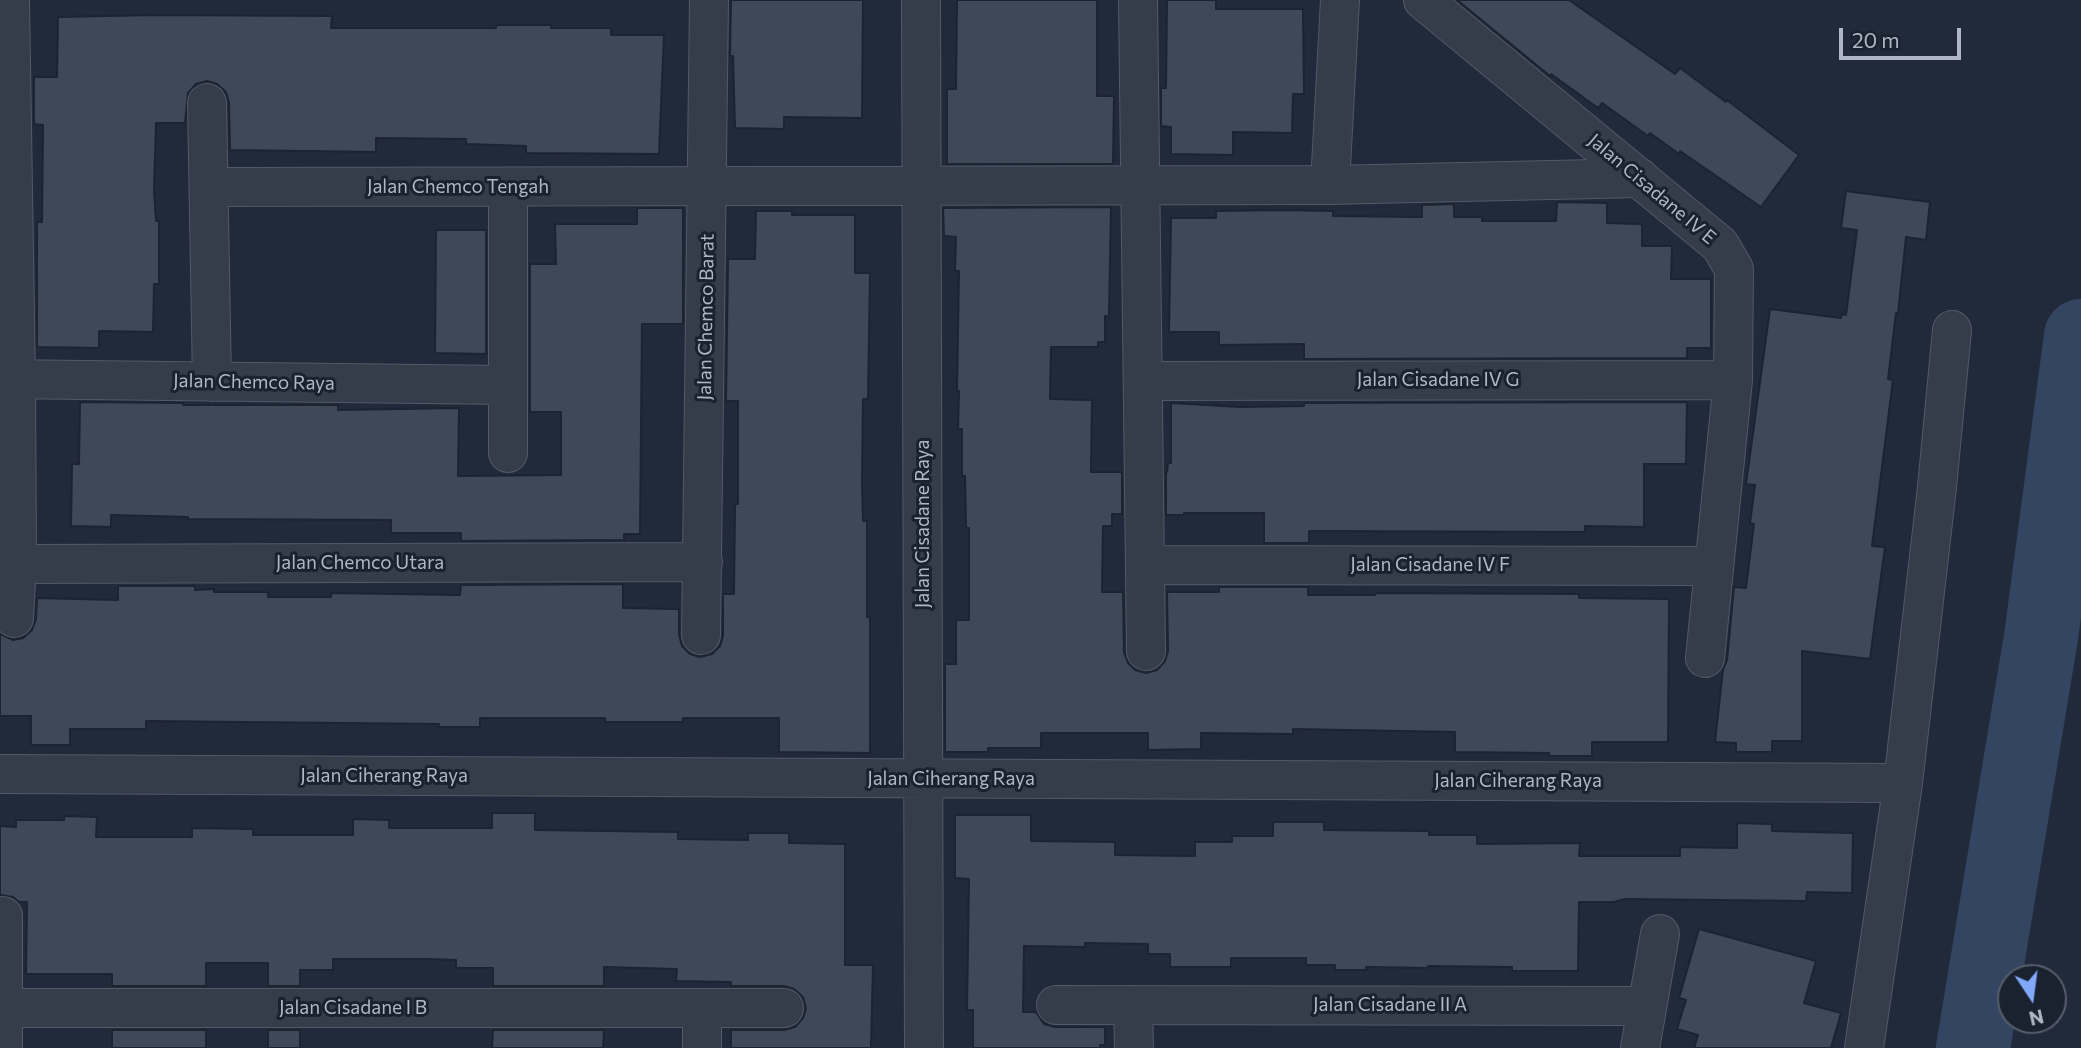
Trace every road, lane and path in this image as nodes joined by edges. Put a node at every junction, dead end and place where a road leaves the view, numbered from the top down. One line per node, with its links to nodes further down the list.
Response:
1 (10, 0): 16 (street)
2 (709, 0): 9 (street, Jalan Chemco Barat)
3 (921, 0): 10 (street, Jalan Cisadane Raya)
4 (1138, 0): 11 (street)
5 (1340, 0): 12 (street)
6 (1423, 0): 8 (street, Jalan Cisadane IV E)
7 (207, 103): 13 (street)
8 (1640, 178): 12 (street, Jalan Chemco Tengah); 17 (street, Jalan Cisadane IV E)
9 (708, 186): 10 (street, Jalan Chemco Tengah); 14 (street, Jalan Chemco Tengah); 22 (street, Jalan Chemco Barat)
10 (922, 186): 11 (street, Jalan Chemco Tengah); 31 (street, Jalan Cisadane Raya)
11 (1140, 186): 12 (street, Jalan Chemco Tengah); 19 (street)
12 (1330, 186)
13 (209, 187): 14 (street, Jalan Chemco Tengah); 18 (street)
14 (508, 187): 20 (street)
15 (1952, 330): 32 (street)
16 (8, 379): 18 (street, Jalan Chemco Raya); 23 (street)
17 (1733, 380): 19 (street, Jalan Cisadane IV G); 25 (street, Jalan Cisadane IV E)
18 (212, 382): 20 (street, Jalan Chemco Raya)
19 (1143, 382): 24 (street)
20 (508, 385): 21 (street)
21 (508, 453)
22 (703, 562): 23 (street, Jalan Chemco Utara); 27 (street, Jalan Chemco Barat)
23 (17, 564): 26 (street)
24 (1145, 565): 25 (street, Jalan Cisadane IV F); 28 (street)
25 (1714, 566): 29 (street, Jalan Cisadane IV E)
26 (14, 618)
27 (701, 635)
28 (1146, 651)
29 (1705, 658)
30 (0, 774): 31 (street, Jalan Ciherang Raya)
31 (923, 778): 32 (street, Jalan Ciherang Raya); 43 (street, Jalan Cisadane Raya)
32 (1903, 783): 46 (street)
33 (3, 916): 38 (street)
34 (1660, 934): 37 (street)
35 (1133, 1004): 36 (street, Jalan Cisadane II A); 37 (street, Jalan Cisadane II A); 44 (street)
36 (1056, 1005)
37 (1647, 1006): 45 (street)
38 (4, 1008): 39 (street, Jalan Cisadane I B); 41 (street)
39 (702, 1008): 40 (street, Jalan Cisadane I B); 42 (street)
40 (784, 1008)
41 (4, 1048)
42 (702, 1048)
43 (923, 1048)
44 (1134, 1048)
45 (1640, 1048)
46 (1864, 1048)

